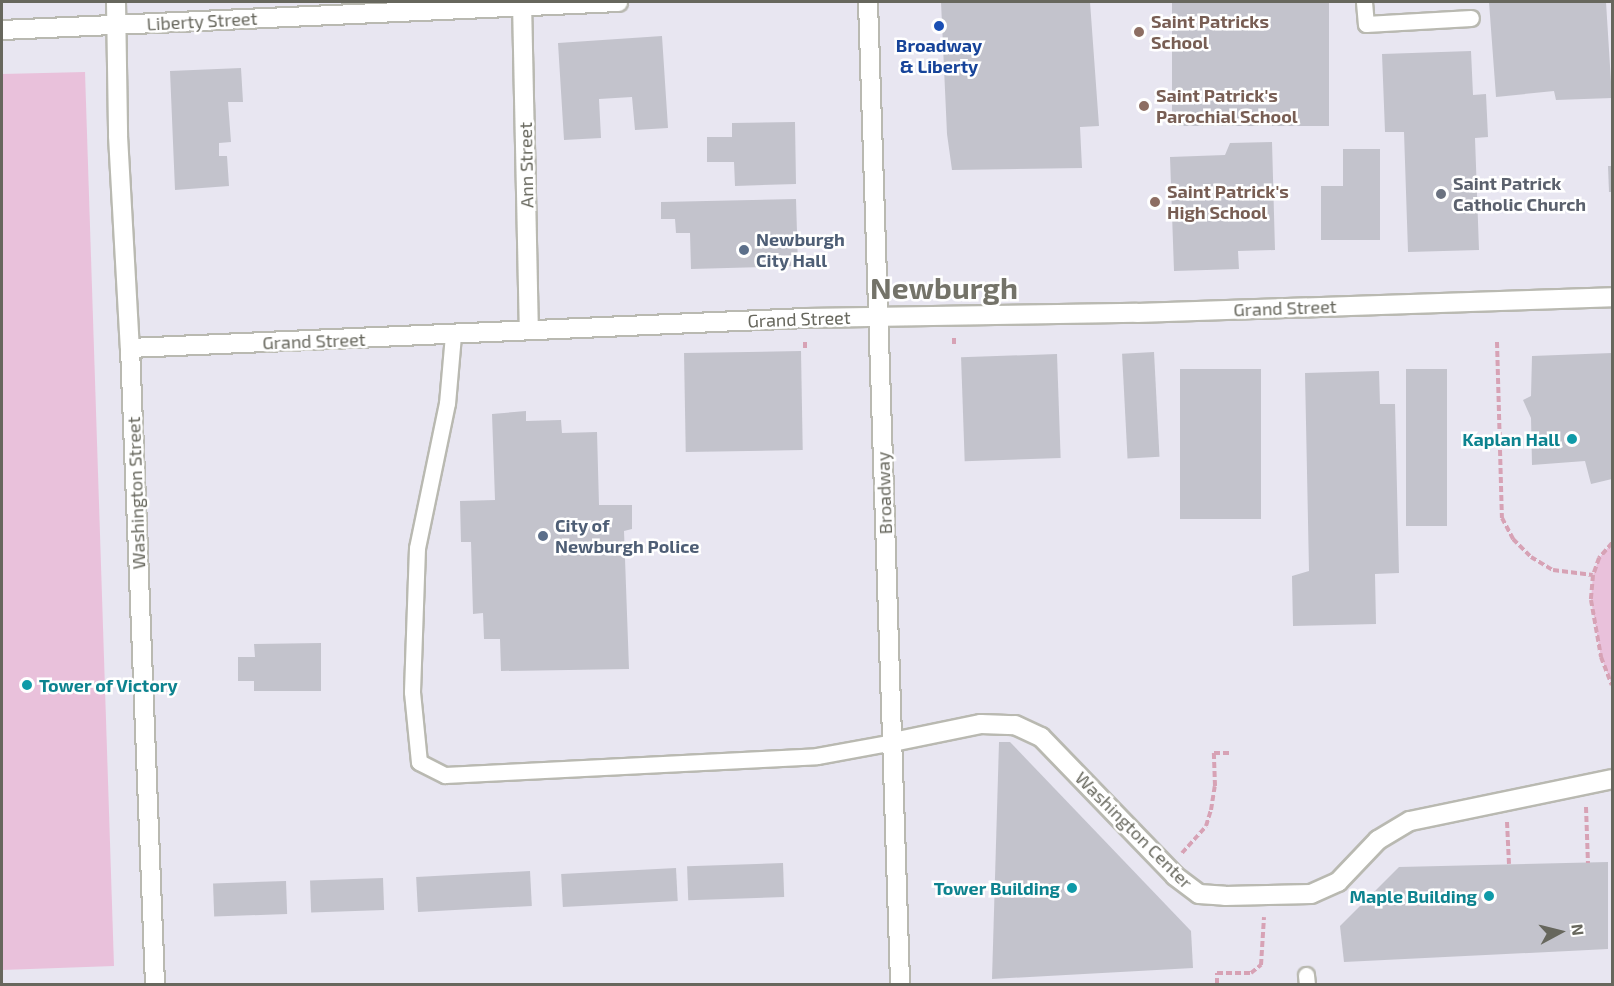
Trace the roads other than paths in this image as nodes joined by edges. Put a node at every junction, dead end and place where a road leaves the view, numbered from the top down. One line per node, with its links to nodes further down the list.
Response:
1 (116, 2): 7 (street, Washington Street)
2 (618, 2): 5 (street, Liberty Street)
3 (868, 2): 10 (street, Broadway)
4 (1364, 2): 6 (lane)
5 (523, 3): 7 (street, Liberty Street); 11 (street, Ann Street)
6 (1471, 18)
7 (117, 25): 8 (street, Liberty Street); 13 (street, Washington Street)
8 (2, 30)
9 (1612, 297): 10 (street, Grand Street)
10 (877, 316): 11 (street, Grand Street); 14 (street, Broadway)
11 (529, 329): 12 (street, Grand Street)
12 (453, 335): 13 (street, Grand Street); 14 (lane)
13 (130, 348): 16 (street, Washington Street)
14 (893, 742): 15 (street, Washington Center); 17 (street, Broadway)
15 (1612, 779)
16 (155, 984)
17 (900, 984)

